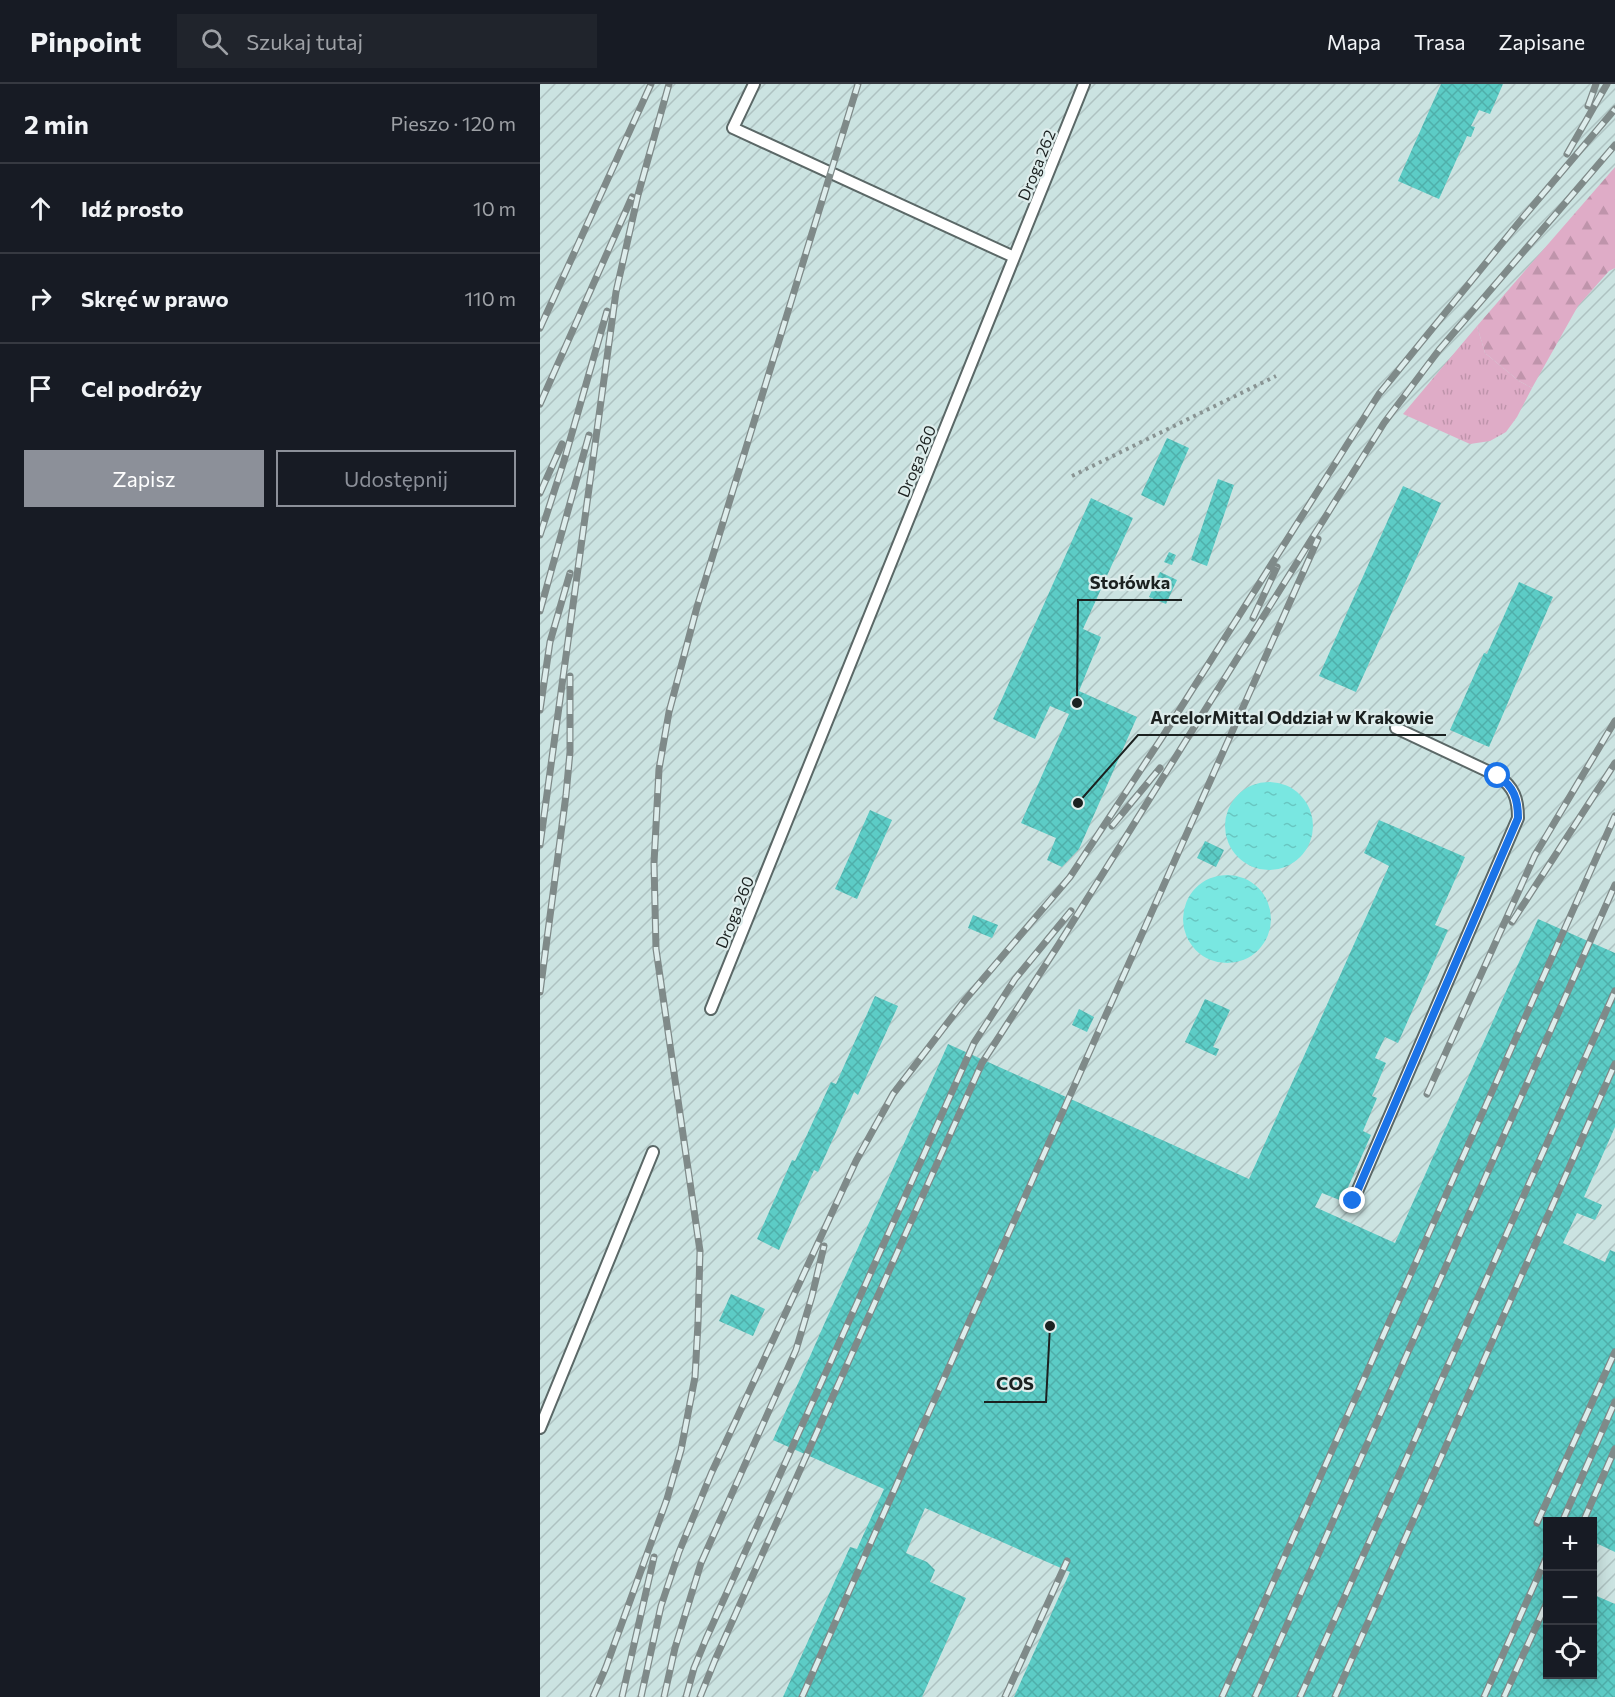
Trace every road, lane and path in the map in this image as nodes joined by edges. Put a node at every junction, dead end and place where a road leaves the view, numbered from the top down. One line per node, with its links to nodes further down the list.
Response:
1 (754, 84): 3 (lane)
2 (1084, 84): 3 (lane, Droga 262)
3 (1014, 257): 7 (lane, Droga 260)
4 (1276, 376): 5 (path)
5 (1072, 476)
6 (1396, 728): 9 (lane)
7 (711, 1008)
8 (653, 1152): 10 (lane)
9 (1353, 1201)
10 (540, 1428)

